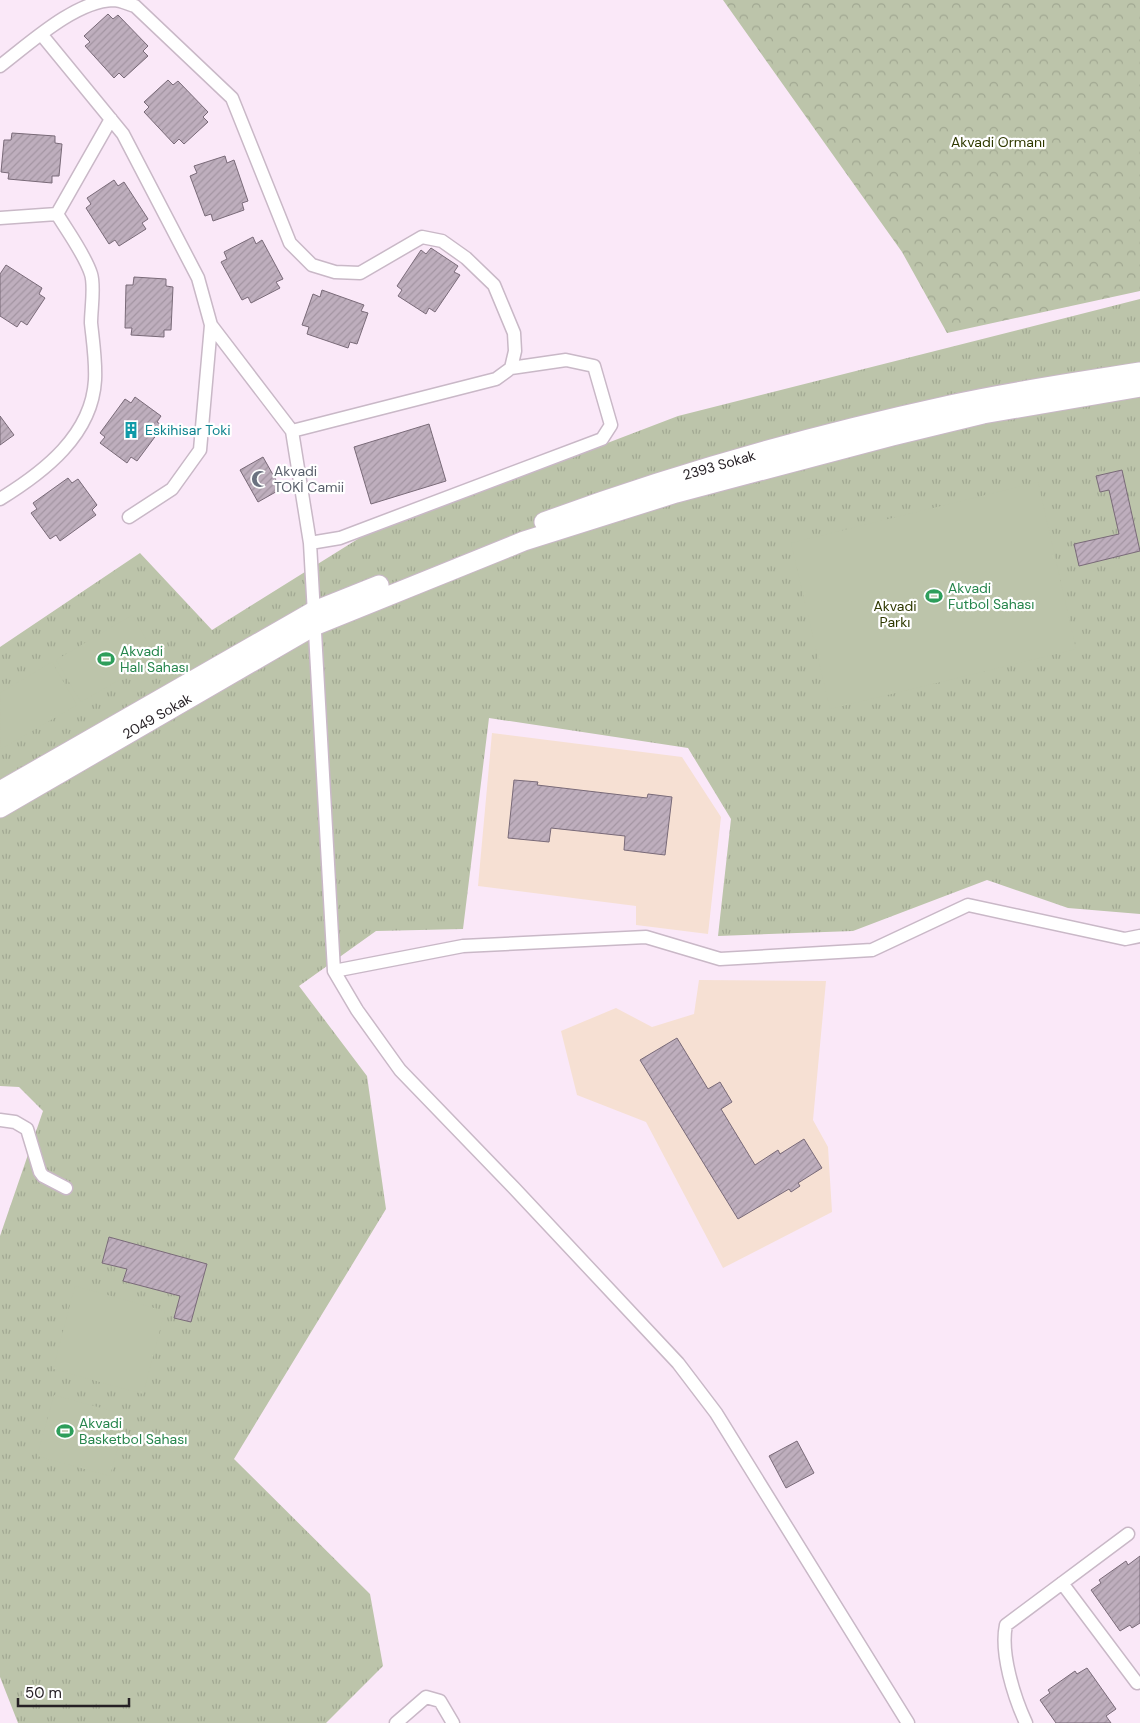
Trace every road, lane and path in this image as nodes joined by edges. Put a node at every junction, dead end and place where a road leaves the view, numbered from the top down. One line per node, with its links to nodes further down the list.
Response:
1 (42, 34): 2 (street); 3 (street); 7 (street)
2 (0, 66)
3 (111, 119): 4 (street); 6 (street)
4 (58, 214): 5 (street); 11 (street)
5 (0, 218)
6 (211, 324): 10 (street); 12 (street)
7 (511, 368): 10 (street); 13 (street)
8 (1140, 372): 14 (main road, 2393 Sokak)
9 (1140, 388): 14 (main road, 2393 Sokak)
10 (292, 431): 13 (street)
11 (0, 499)
12 (128, 517)
13 (310, 543): 14 (street)
14 (314, 618): 15 (main road, 2049 Sokak); 16 (main road, 2049 Sokak); 18 (street)
15 (0, 791)
16 (0, 808)
17 (1140, 936): 18 (street)
18 (334, 970): 26 (street)
19 (0, 1120): 20 (street)
20 (66, 1188)
21 (1128, 1534): 22 (street)
22 (1062, 1583): 23 (street); 27 (street)
23 (1137, 1683)
24 (396, 1723): 25 (street)
25 (453, 1723)
26 (908, 1723)
27 (1026, 1723)

